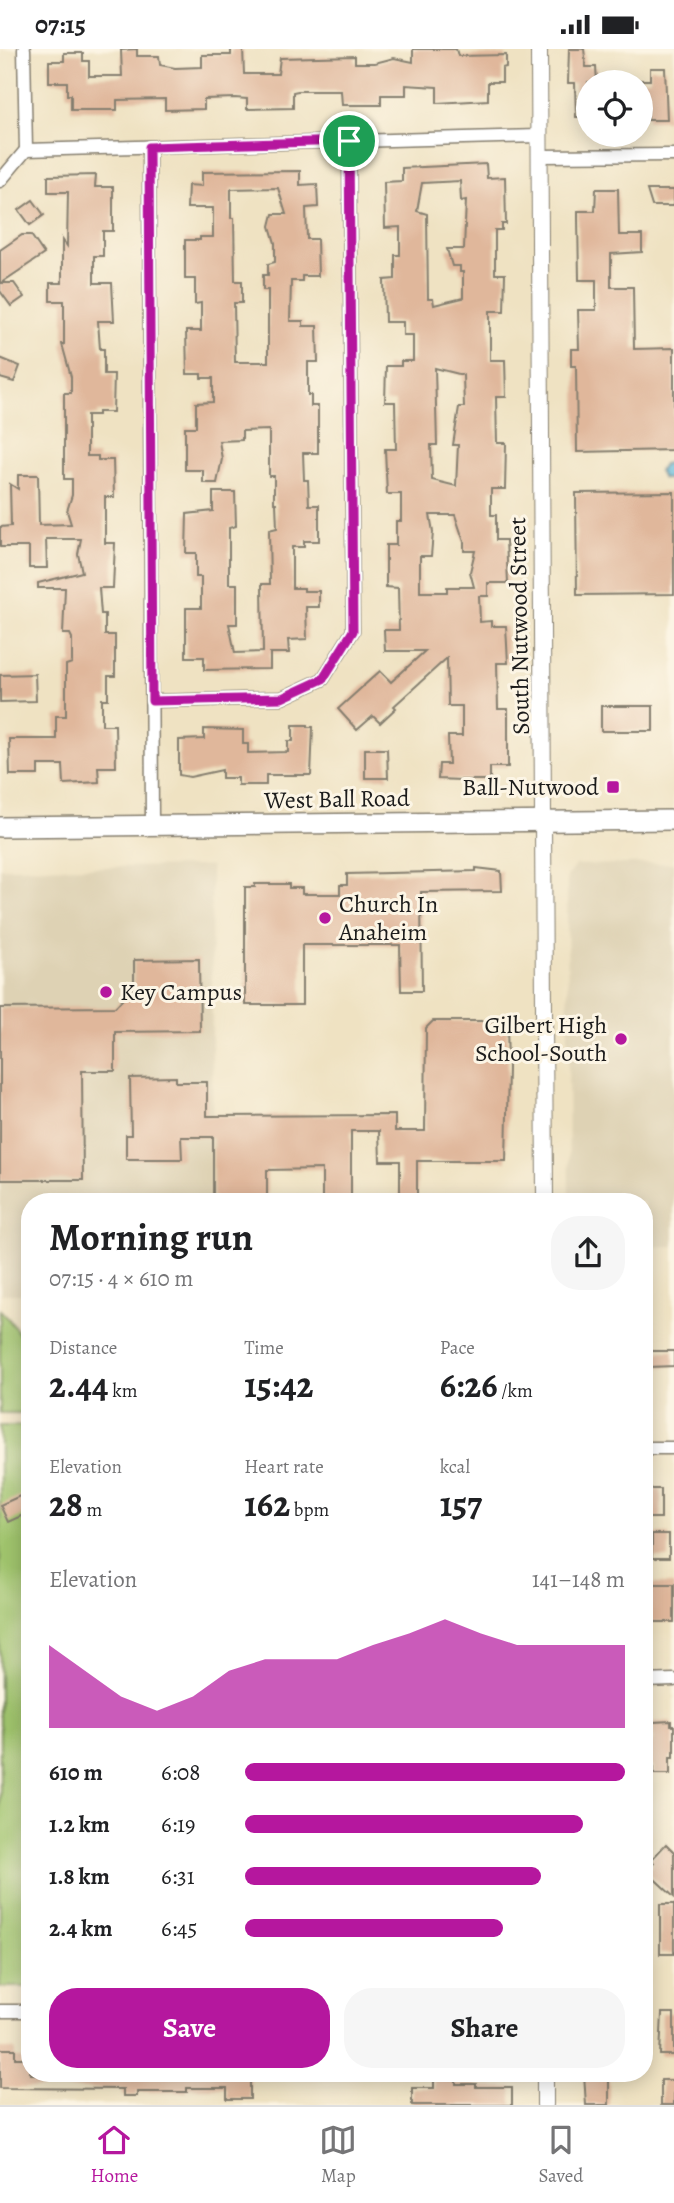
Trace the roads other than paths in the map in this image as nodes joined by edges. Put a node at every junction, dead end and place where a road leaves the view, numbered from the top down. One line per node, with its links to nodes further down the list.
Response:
1 (24, 49): 6 (street)
2 (539, 49): 3 (street, South Nutwood Street)
3 (539, 136): 4 (street); 8 (street, South Nutwood Street)
4 (349, 141): 5 (street); 10 (street)
5 (149, 147): 6 (street); 10 (street)
6 (26, 150): 9 (street)
7 (674, 155): 8 (street)
8 (539, 156): 12 (street, South Nutwood Street)
9 (0, 181)
10 (152, 701): 13 (street)
11 (674, 820): 12 (main road, West Ball Road)
12 (545, 821): 13 (main road, West Ball Road); 15 (street, South Nutwood Street)
13 (152, 825): 14 (main road, West Ball Road)
14 (0, 827)
15 (545, 1193)
16 (653, 1448): 17 (street)
17 (674, 1448)
18 (674, 1680): 19 (street)
19 (653, 1681)
20 (0, 2011): 21 (street)
21 (21, 2011)
22 (545, 2082): 23 (street)
23 (544, 2105)

